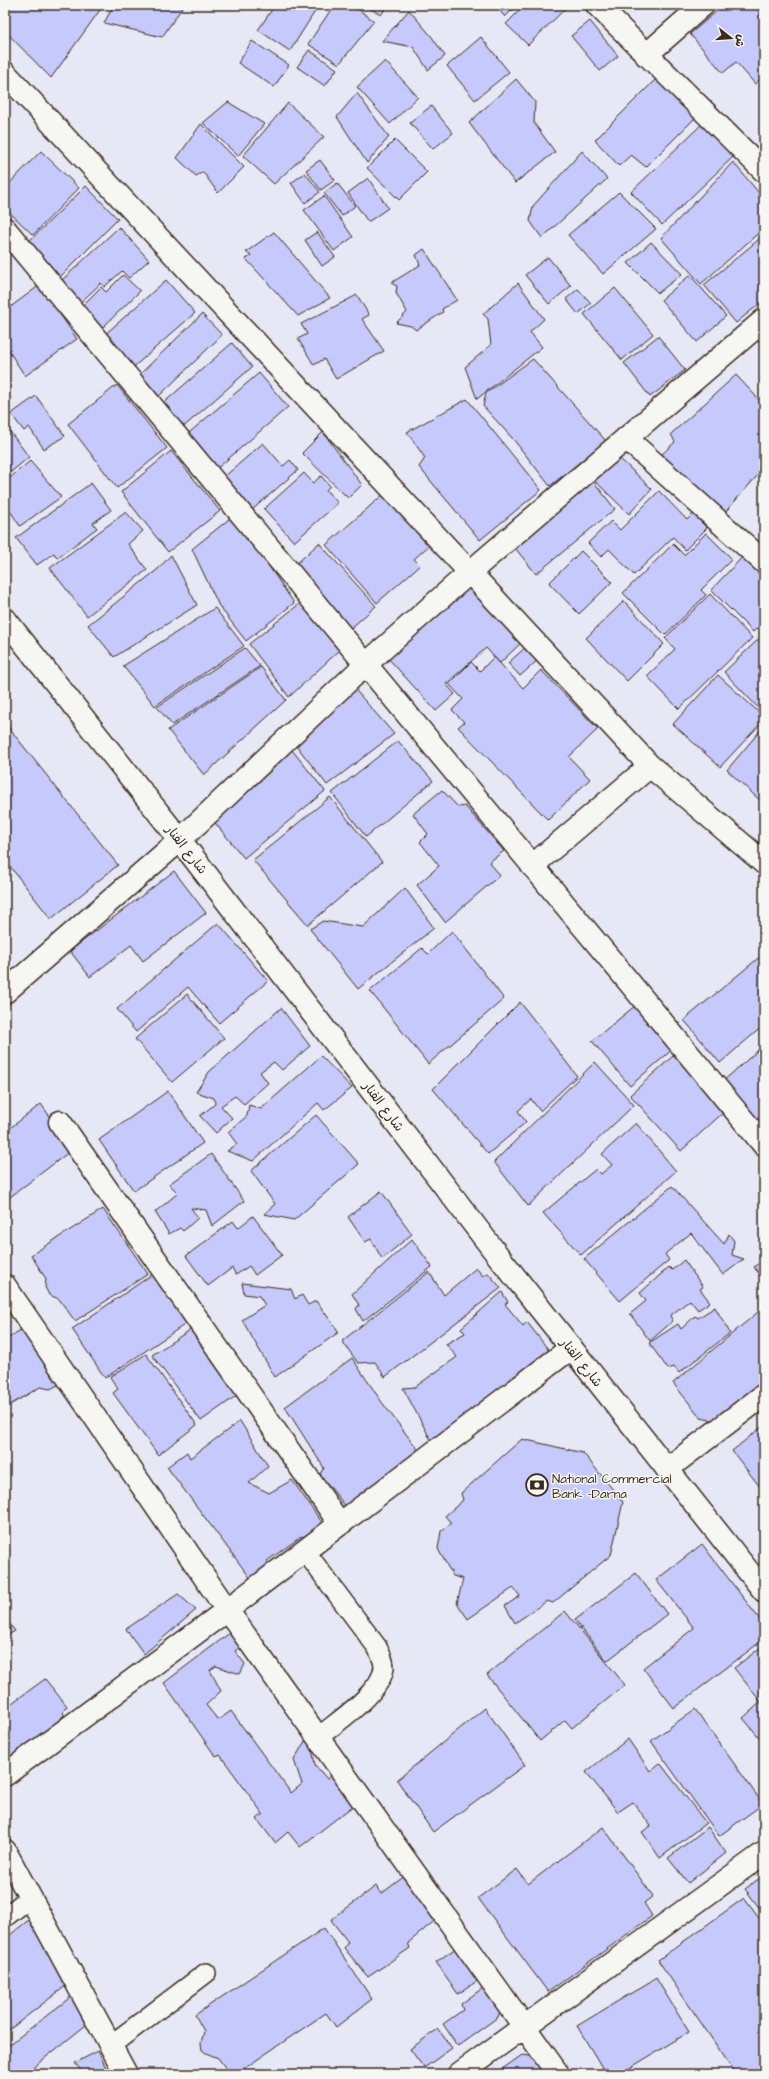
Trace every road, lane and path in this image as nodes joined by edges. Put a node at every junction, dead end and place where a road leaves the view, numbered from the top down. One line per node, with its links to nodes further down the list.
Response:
1 (597, 5): 3 (street)
2 (703, 5): 3 (street)
3 (646, 55): 5 (street)
4 (5, 73): 10 (street)
5 (764, 171)
6 (5, 229): 12 (street)
7 (764, 320): 8 (street)
8 (626, 438): 9 (street); 10 (street)
9 (764, 562)
10 (469, 573): 12 (street); 13 (street)
11 (5, 619): 14 (street, شارع الفنار)
12 (366, 665): 14 (street); 16 (street)
13 (650, 766): 15 (street); 16 (street)
14 (180, 840): 17 (street); 21 (street, شارع الفنار)
15 (764, 863)
16 (532, 866): 19 (street)
17 (5, 992)
18 (60, 1122): 24 (street)
19 (764, 1145)
20 (5, 1286): 27 (street)
21 (571, 1348): 23 (street, شارع الفنار); 24 (street)
22 (764, 1395): 23 (street)
23 (667, 1469): 26 (street, شارع الفنار)
24 (340, 1524): 25 (street)
25 (305, 1551): 27 (street); 28 (lane)
26 (764, 1591)
27 (227, 1610): 28 (street); 29 (street)
28 (318, 1738): 35 (street)
29 (5, 1774)
30 (5, 1851): 32 (street)
31 (764, 1853): 35 (street)
32 (31, 1897): 33 (lane); 36 (street)
33 (5, 1917)
34 (206, 1973): 36 (lane)
35 (525, 2028): 38 (street); 39 (street)
36 (112, 2045): 37 (street)
37 (126, 2074)
38 (459, 2074)
39 (558, 2074)

